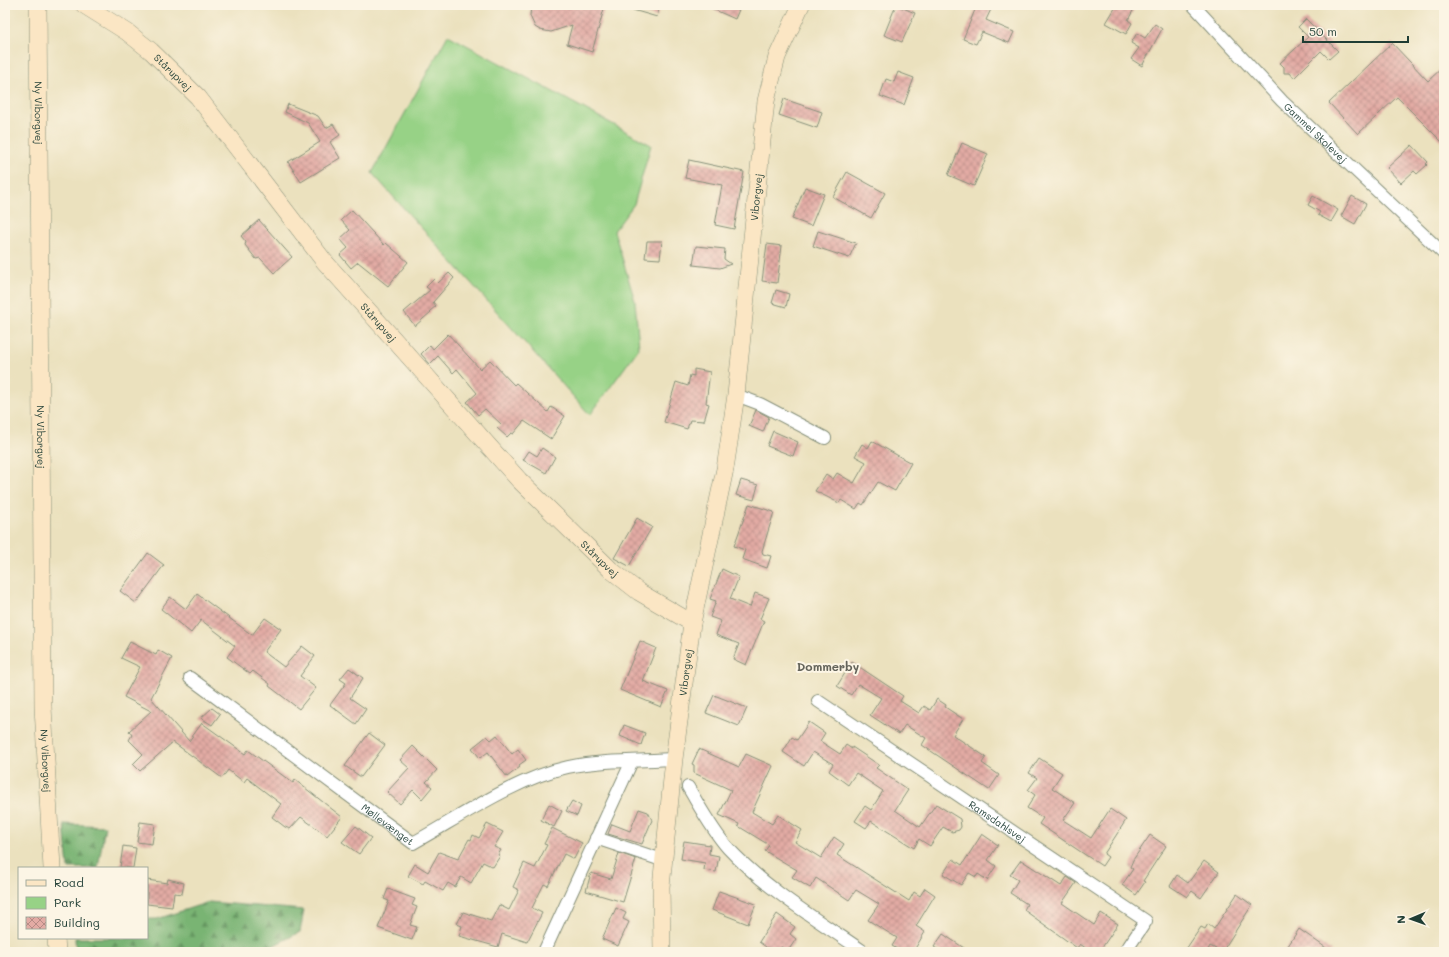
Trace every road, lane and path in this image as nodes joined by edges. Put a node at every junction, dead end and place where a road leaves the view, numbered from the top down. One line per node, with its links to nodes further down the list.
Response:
1 (38, 5): 16 (street, Ny Viborgvej)
2 (84, 5): 8 (street, Stårupvej)
3 (801, 5): 6 (street, Viborgvej)
4 (1193, 5): 5 (street, Gammel Skolevej)
5 (1444, 254)
6 (736, 395): 7 (street); 8 (street, Viborgvej)
7 (825, 438)
8 (692, 623): 11 (street, Viborgvej)
9 (190, 678): 12 (street, Møllevænget)
10 (818, 701): 22 (street, Ramsdahlsvej)
11 (674, 759): 12 (street, Møllevænget); 15 (street, Viborgvej)
12 (632, 761): 14 (street)
13 (688, 787): 21 (street)
14 (596, 838): 15 (street); 19 (street)
15 (665, 862): 20 (street, Viborgvej)
16 (52, 867)
17 (56, 939): 18 (street)
18 (57, 952)
19 (544, 952)
20 (662, 952)
21 (864, 952)
22 (1125, 952)

